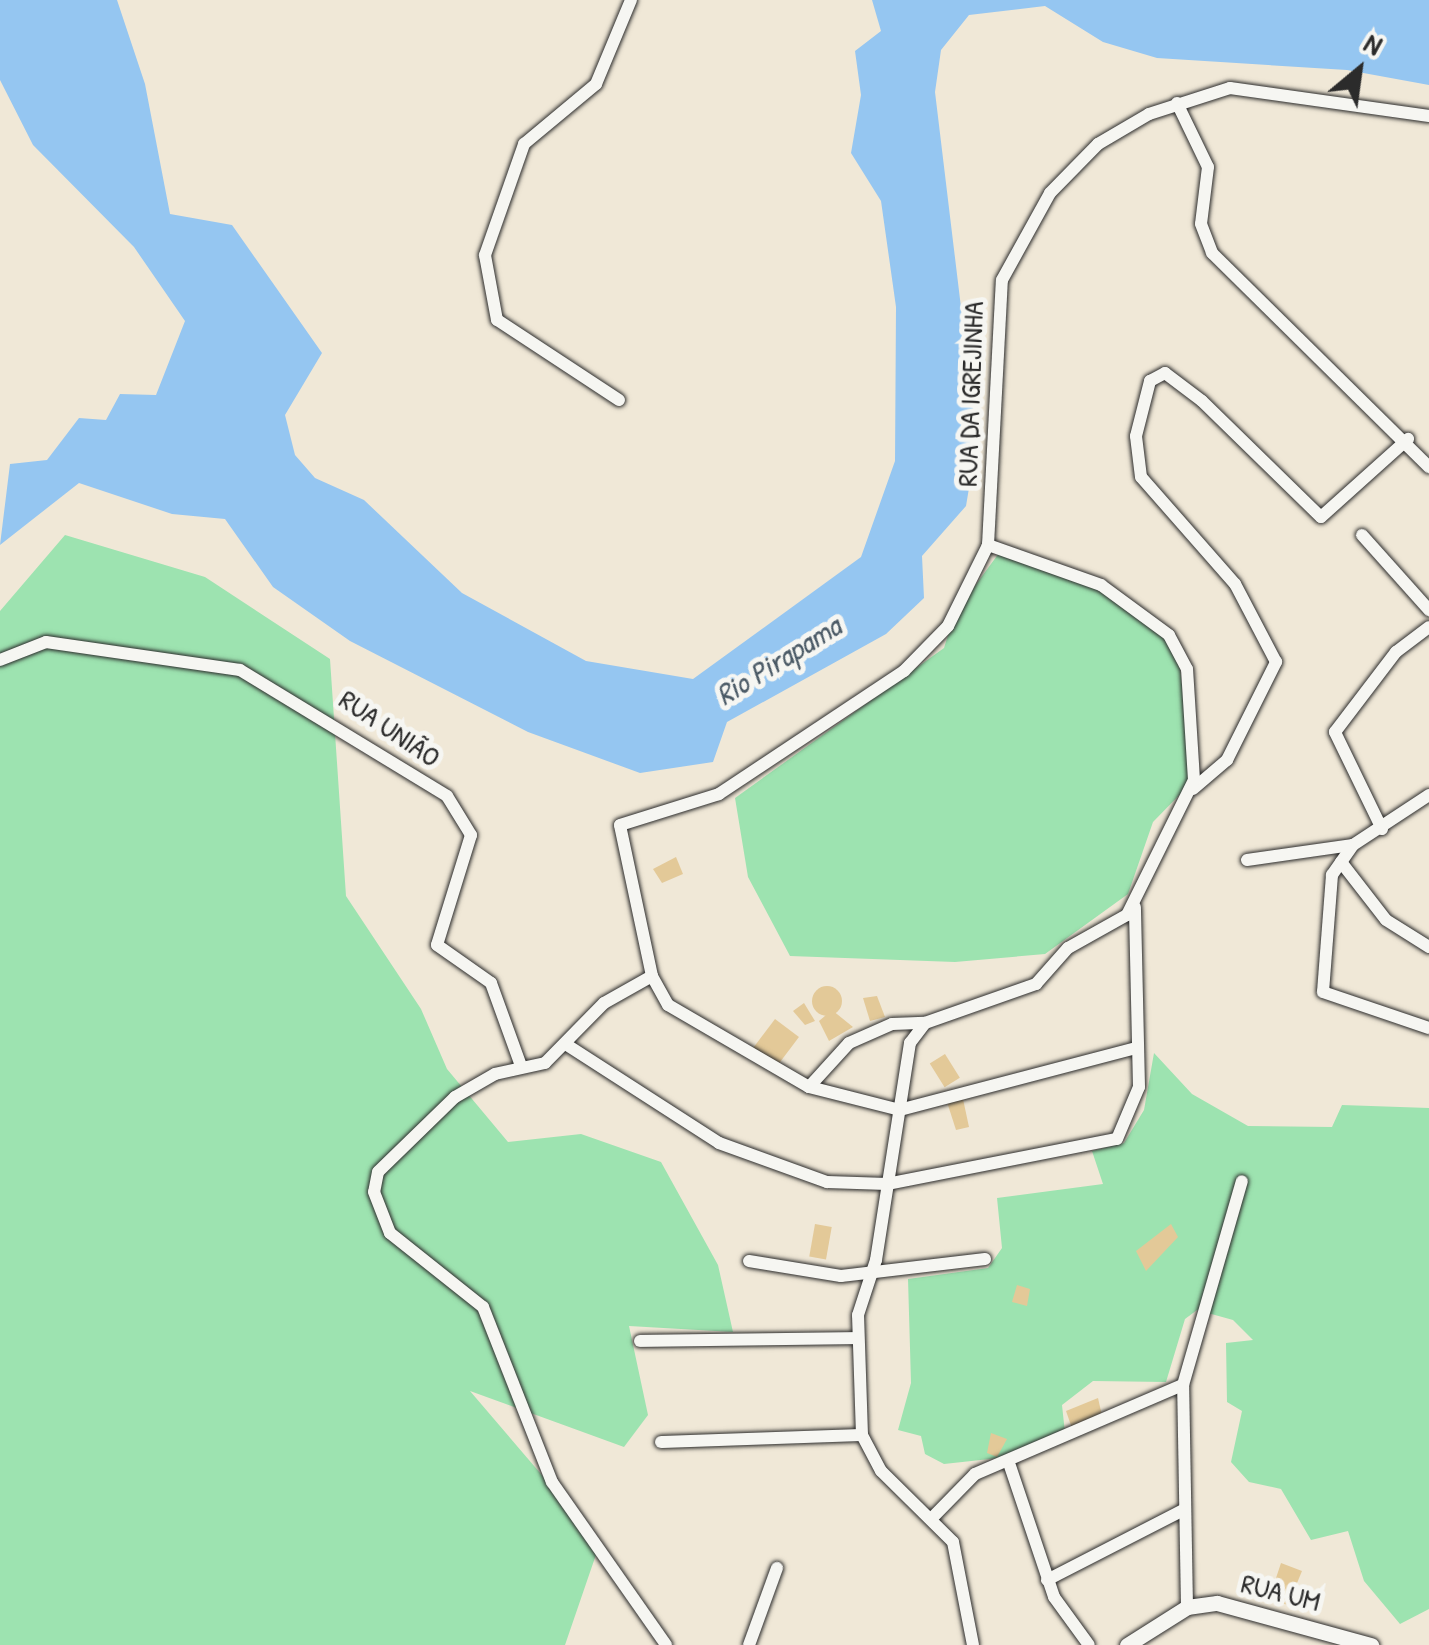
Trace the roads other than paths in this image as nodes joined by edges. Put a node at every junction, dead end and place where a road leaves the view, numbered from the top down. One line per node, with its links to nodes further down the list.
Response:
1 (631, 0): 4 (street)
2 (1177, 103): 3 (street, RUA DA IGREJINHA); 5 (street); 8 (street, RUA DA IGREJINHA)
3 (1429, 116)
4 (619, 400)
5 (1408, 439): 6 (street); 12 (street)
6 (1429, 467)
7 (1362, 535): 9 (street)
8 (988, 545): 12 (street); 20 (street)
9 (1429, 610)
10 (1429, 627): 14 (street)
11 (0, 660): 25 (street, RUA UNIÃO)
12 (1193, 789): 18 (street)
13 (1429, 795): 14 (street)
14 (1382, 828): 15 (street)
15 (1353, 845): 16 (street); 17 (street)
16 (1248, 860)
17 (1341, 862): 19 (street); 22 (street)
18 (1135, 907): 21 (street); 24 (street)
19 (1429, 947)
20 (652, 976): 23 (street); 26 (street)
21 (925, 1023): 26 (street); 27 (street)
22 (1429, 1028)
23 (567, 1046): 25 (street); 29 (street)
24 (1136, 1048): 27 (street); 29 (street)
25 (521, 1066): 44 (street)
26 (809, 1087): 27 (street)
27 (900, 1110): 29 (street)
28 (1242, 1181): 35 (street)
29 (887, 1184): 32 (street)
30 (985, 1259): 32 (street)
31 (749, 1260): 32 (street)
32 (873, 1272): 33 (street)
33 (856, 1338): 34 (street); 36 (street)
34 (640, 1340)
35 (1183, 1386): 38 (street); 39 (street)
36 (862, 1434): 37 (street); 40 (street)
37 (661, 1442)
38 (1010, 1466): 40 (street); 42 (street)
39 (1183, 1510): 42 (street); 43 (street)
40 (932, 1519): 46 (street)
41 (777, 1568): 45 (street)
42 (1048, 1580): 47 (street)
43 (1187, 1607): 48 (street); 49 (street, RUA UM)
44 (666, 1645)
45 (749, 1645)
46 (973, 1645)
47 (1089, 1645)
48 (1127, 1645)
49 (1372, 1645)

